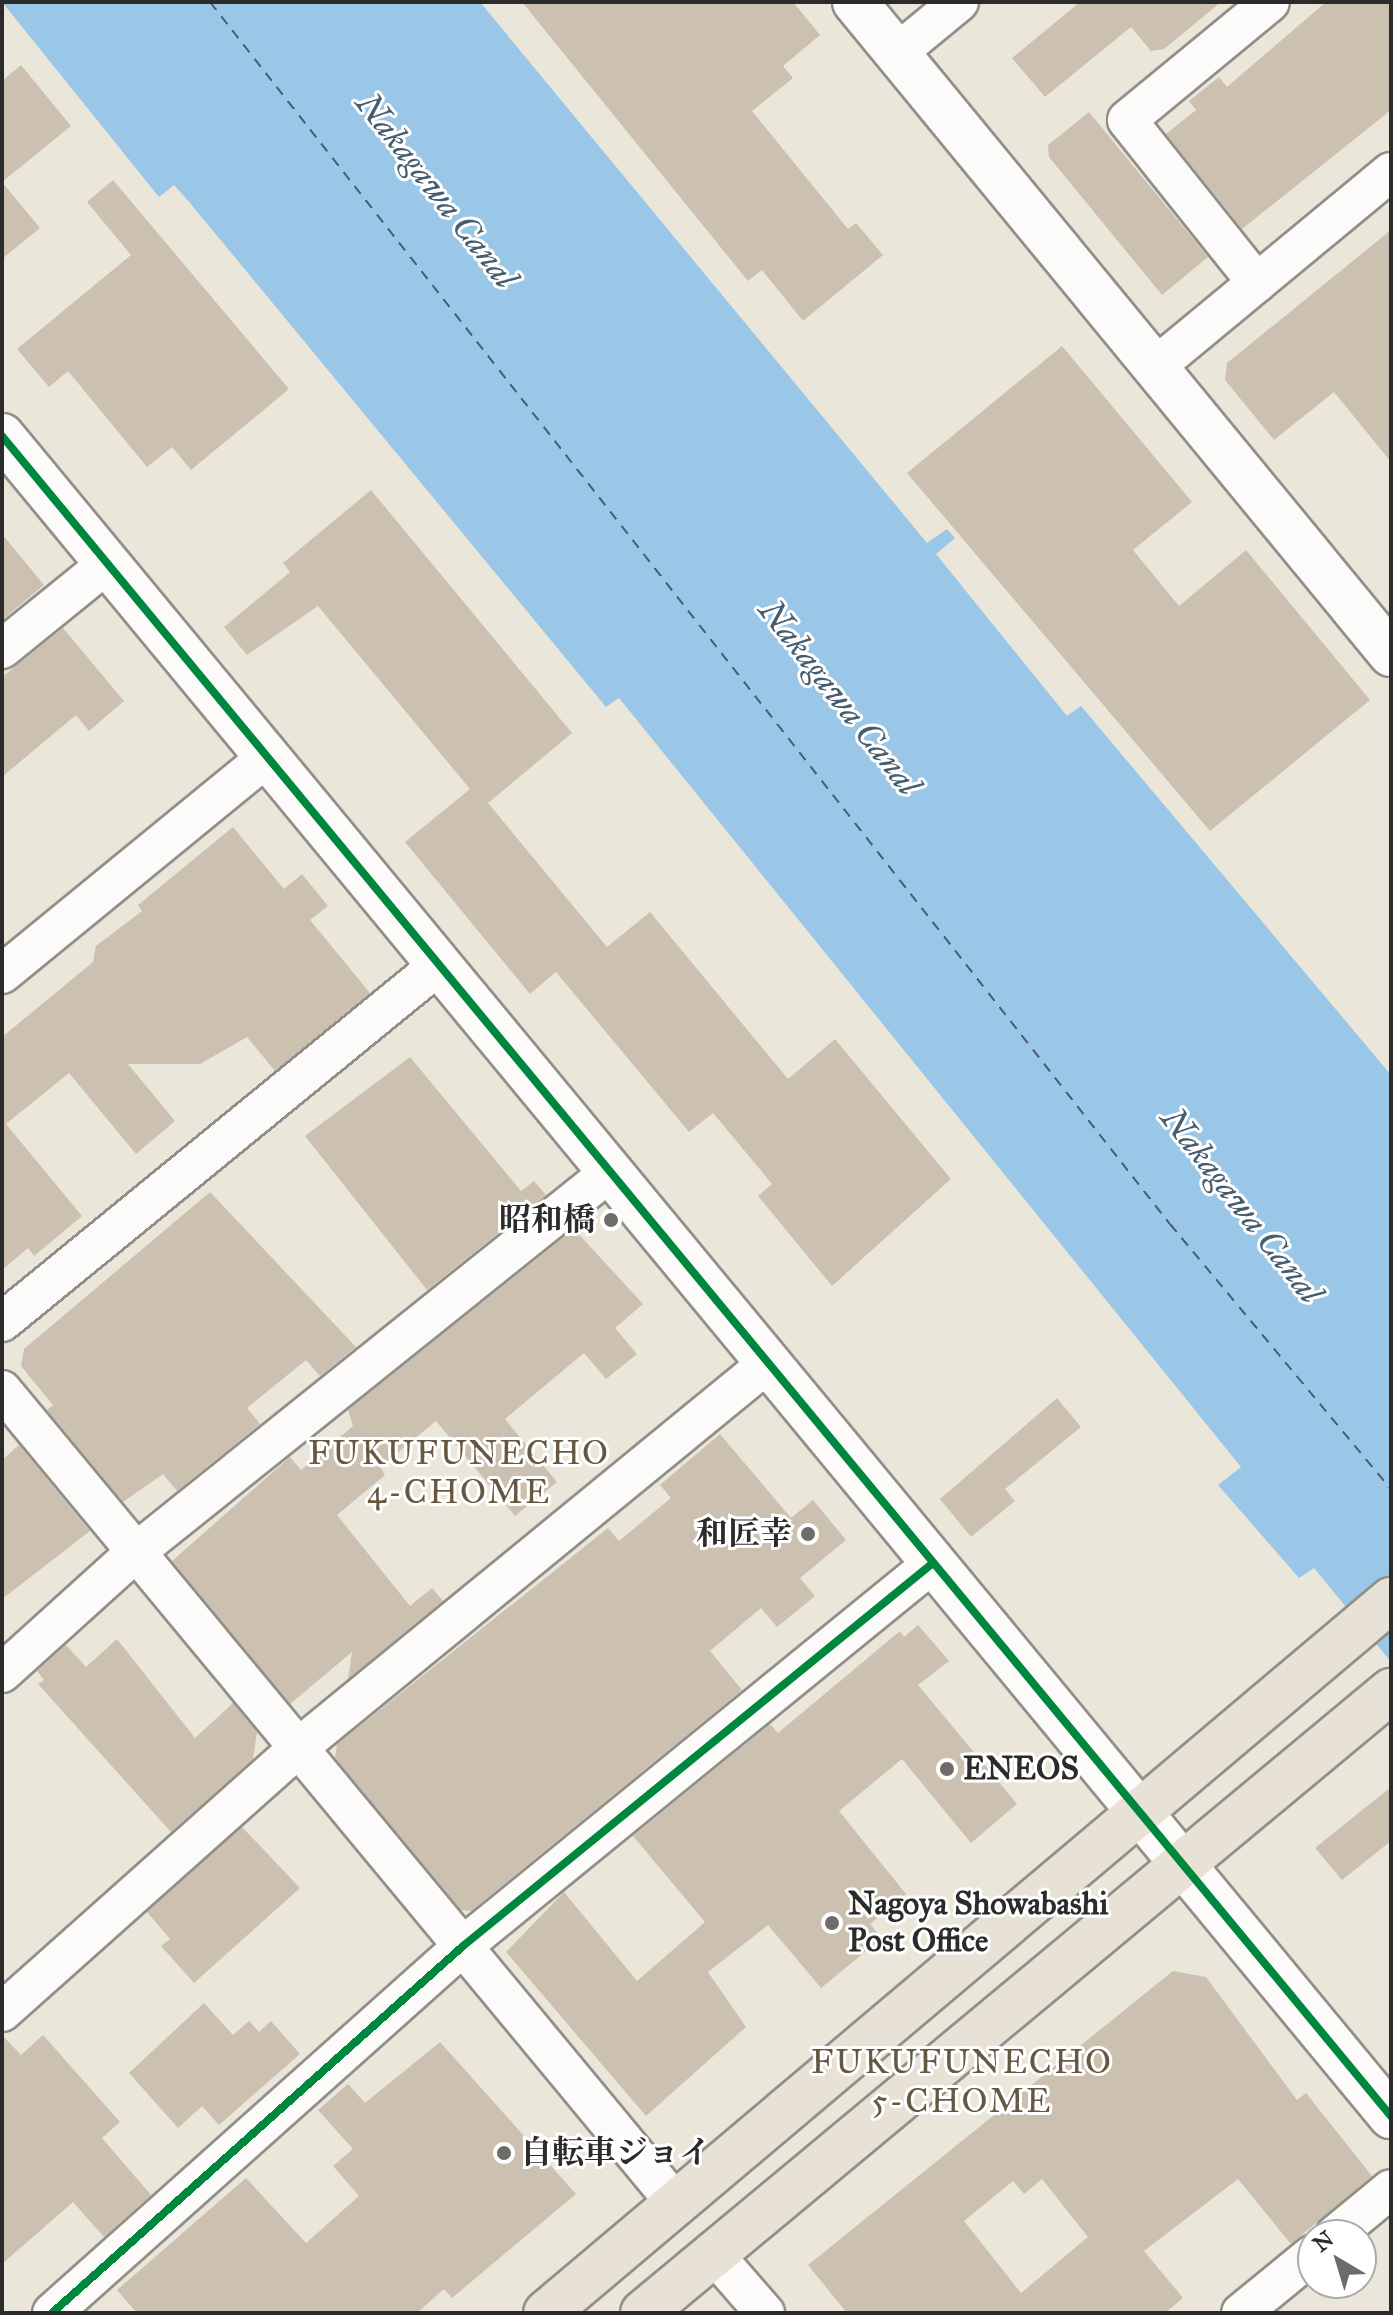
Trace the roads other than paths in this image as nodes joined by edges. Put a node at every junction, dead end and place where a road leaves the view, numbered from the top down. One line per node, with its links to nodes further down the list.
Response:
1 (855, 2): 4 (street)
2 (959, 2): 4 (street)
3 (1270, 2): 6 (street)
4 (897, 53): 7 (street)
5 (1391, 172): 6 (street)
6 (1257, 283): 7 (street)
7 (1155, 367): 11 (street)
8 (2, 436): 9 (street)
9 (107, 564): 10 (street); 12 (street)
10 (2, 649)
11 (1391, 654)
12 (267, 757): 13 (street); 14 (street)
13 (439, 965): 15 (street); 16 (street)
14 (2, 974)
15 (610, 1172): 17 (street); 19 (street)
16 (2, 1322)
17 (768, 1363): 20 (street); 24 (street)
18 (2, 1390): 19 (street)
19 (136, 1552): 22 (street); 24 (street)
20 (933, 1563): 25 (street); 27 (street)
21 (1391, 1600): 25 (highway)
22 (2, 1673)
23 (1385, 1696): 26 (highway)
24 (298, 1748): 27 (street); 28 (street)
25 (1137, 1810): 26 (street); 31 (highway)
26 (1183, 1864): 29 (street); 33 (highway)
27 (463, 1946): 31 (street); 35 (street)
28 (2, 2012)
29 (1391, 2116)
30 (1391, 2189): 32 (street)
31 (673, 2200): 36 (highway)
32 (1354, 2219)
33 (712, 2252): 37 (highway); 38 (street)
34 (1297, 2267): 39 (street)
35 (52, 2313)
36 (546, 2313)
37 (643, 2313)
38 (765, 2313)
39 (1241, 2313)

